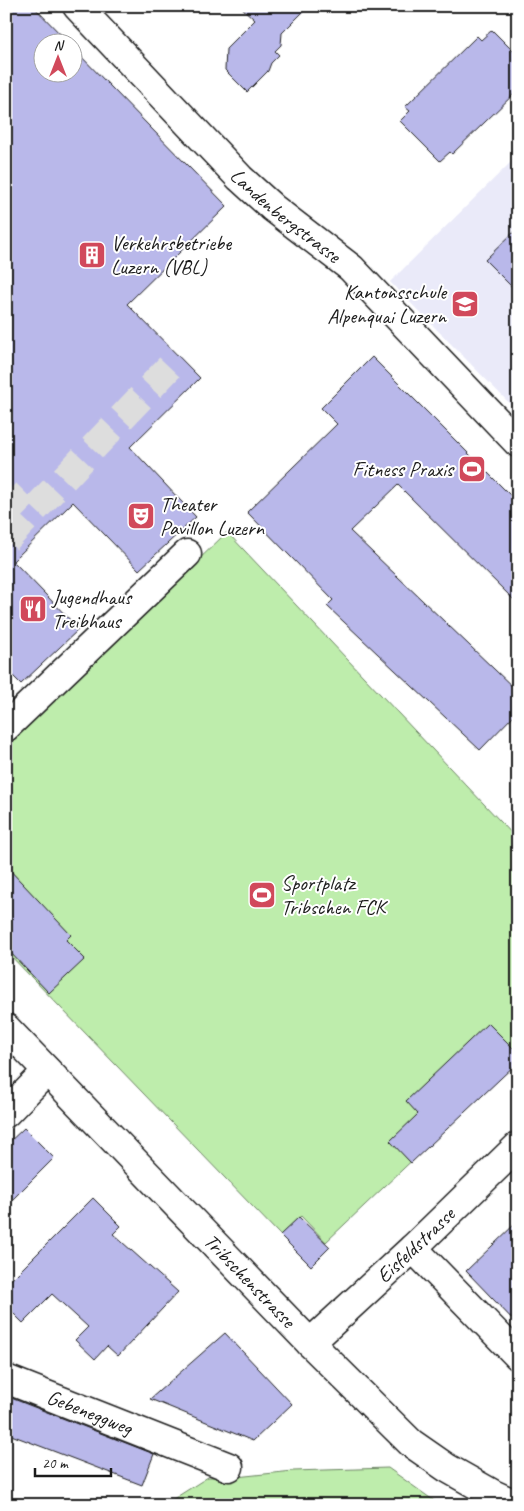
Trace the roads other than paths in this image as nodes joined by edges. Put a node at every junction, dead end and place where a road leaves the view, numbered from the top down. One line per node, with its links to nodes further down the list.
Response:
1 (77, 6): 2 (street, Landenbergstrasse)
2 (518, 443)
3 (187, 554): 4 (street)
4 (6, 727)
5 (6, 1028): 6 (street, Tribschenstrasse)
6 (48, 1071): 7 (street); 10 (street, Tribschenstrasse)
7 (6, 1113)
8 (518, 1146): 9 (street, Eisfeldstrasse)
9 (413, 1248): 10 (street, Eisfeldstrasse); 11 (street)
10 (310, 1343): 14 (street, Tribschenstrasse)
11 (518, 1356)
12 (6, 1379): 13 (street, Gebeneggweg)
13 (228, 1467)
14 (517, 1505)

